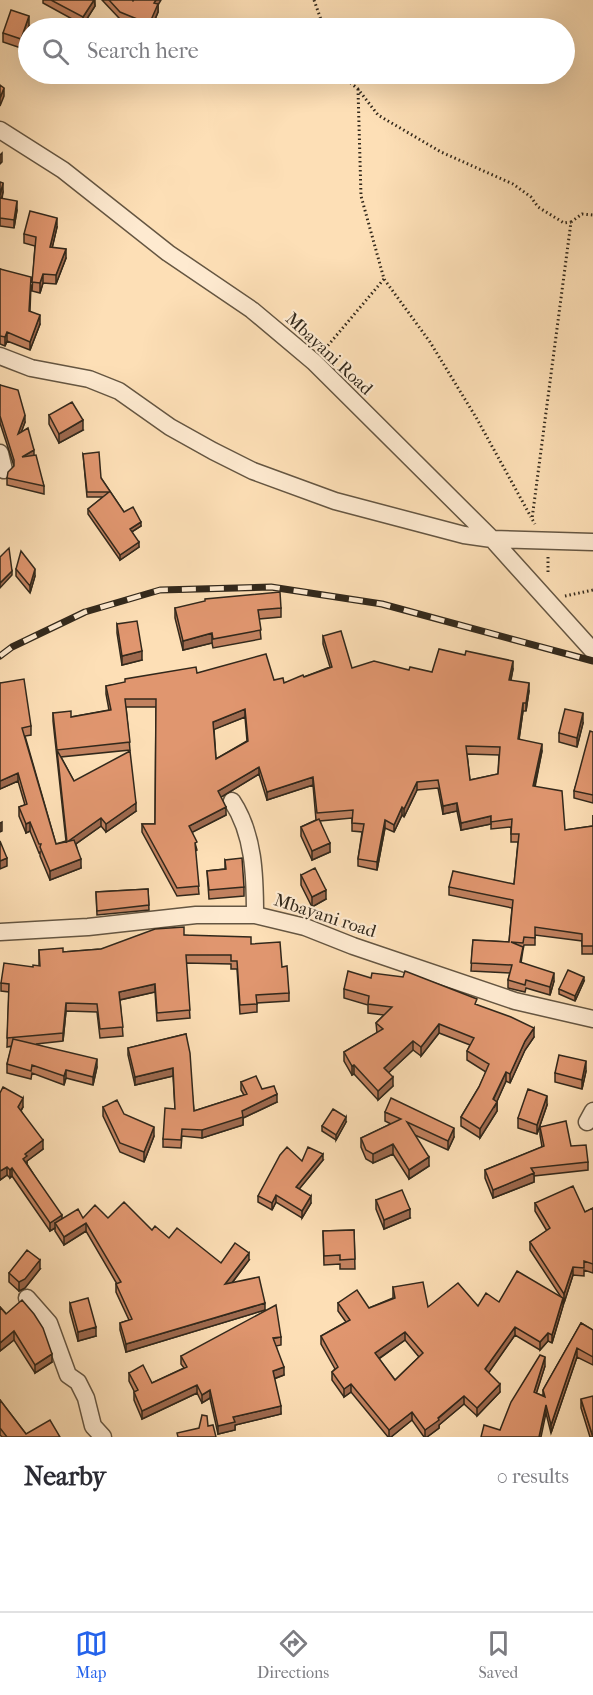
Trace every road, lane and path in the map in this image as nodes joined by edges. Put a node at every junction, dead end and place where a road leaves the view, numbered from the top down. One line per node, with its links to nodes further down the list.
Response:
1 (314, 0): 2 (path)
2 (320, 18)
3 (352, 84): 4 (path)
4 (358, 89): 7 (path); 8 (path)
5 (0, 130): 10 (street, Mbayani Road)
6 (593, 215): 7 (path)
7 (571, 222): 13 (path)
8 (384, 279): 10 (path); 13 (path)
9 (0, 356): 14 (street)
10 (314, 362): 14 (street, Mbayani Road)
11 (0, 453): 12 (street)
12 (4, 470)
13 (532, 519): 15 (path)
14 (492, 539): 15 (street); 18 (street, Mbayani Road)
15 (545, 541): 16 (street); 18 (path)
16 (593, 542)
17 (593, 590): 18 (path)
18 (547, 599): 19 (street, Mbayani Road)
19 (593, 651)
20 (232, 801): 21 (street)
21 (255, 915): 22 (street, Mbayani road); 23 (street, Mbayani road)
22 (0, 932)
23 (593, 1019)
24 (27, 1298): 25 (street)
25 (103, 1437)

